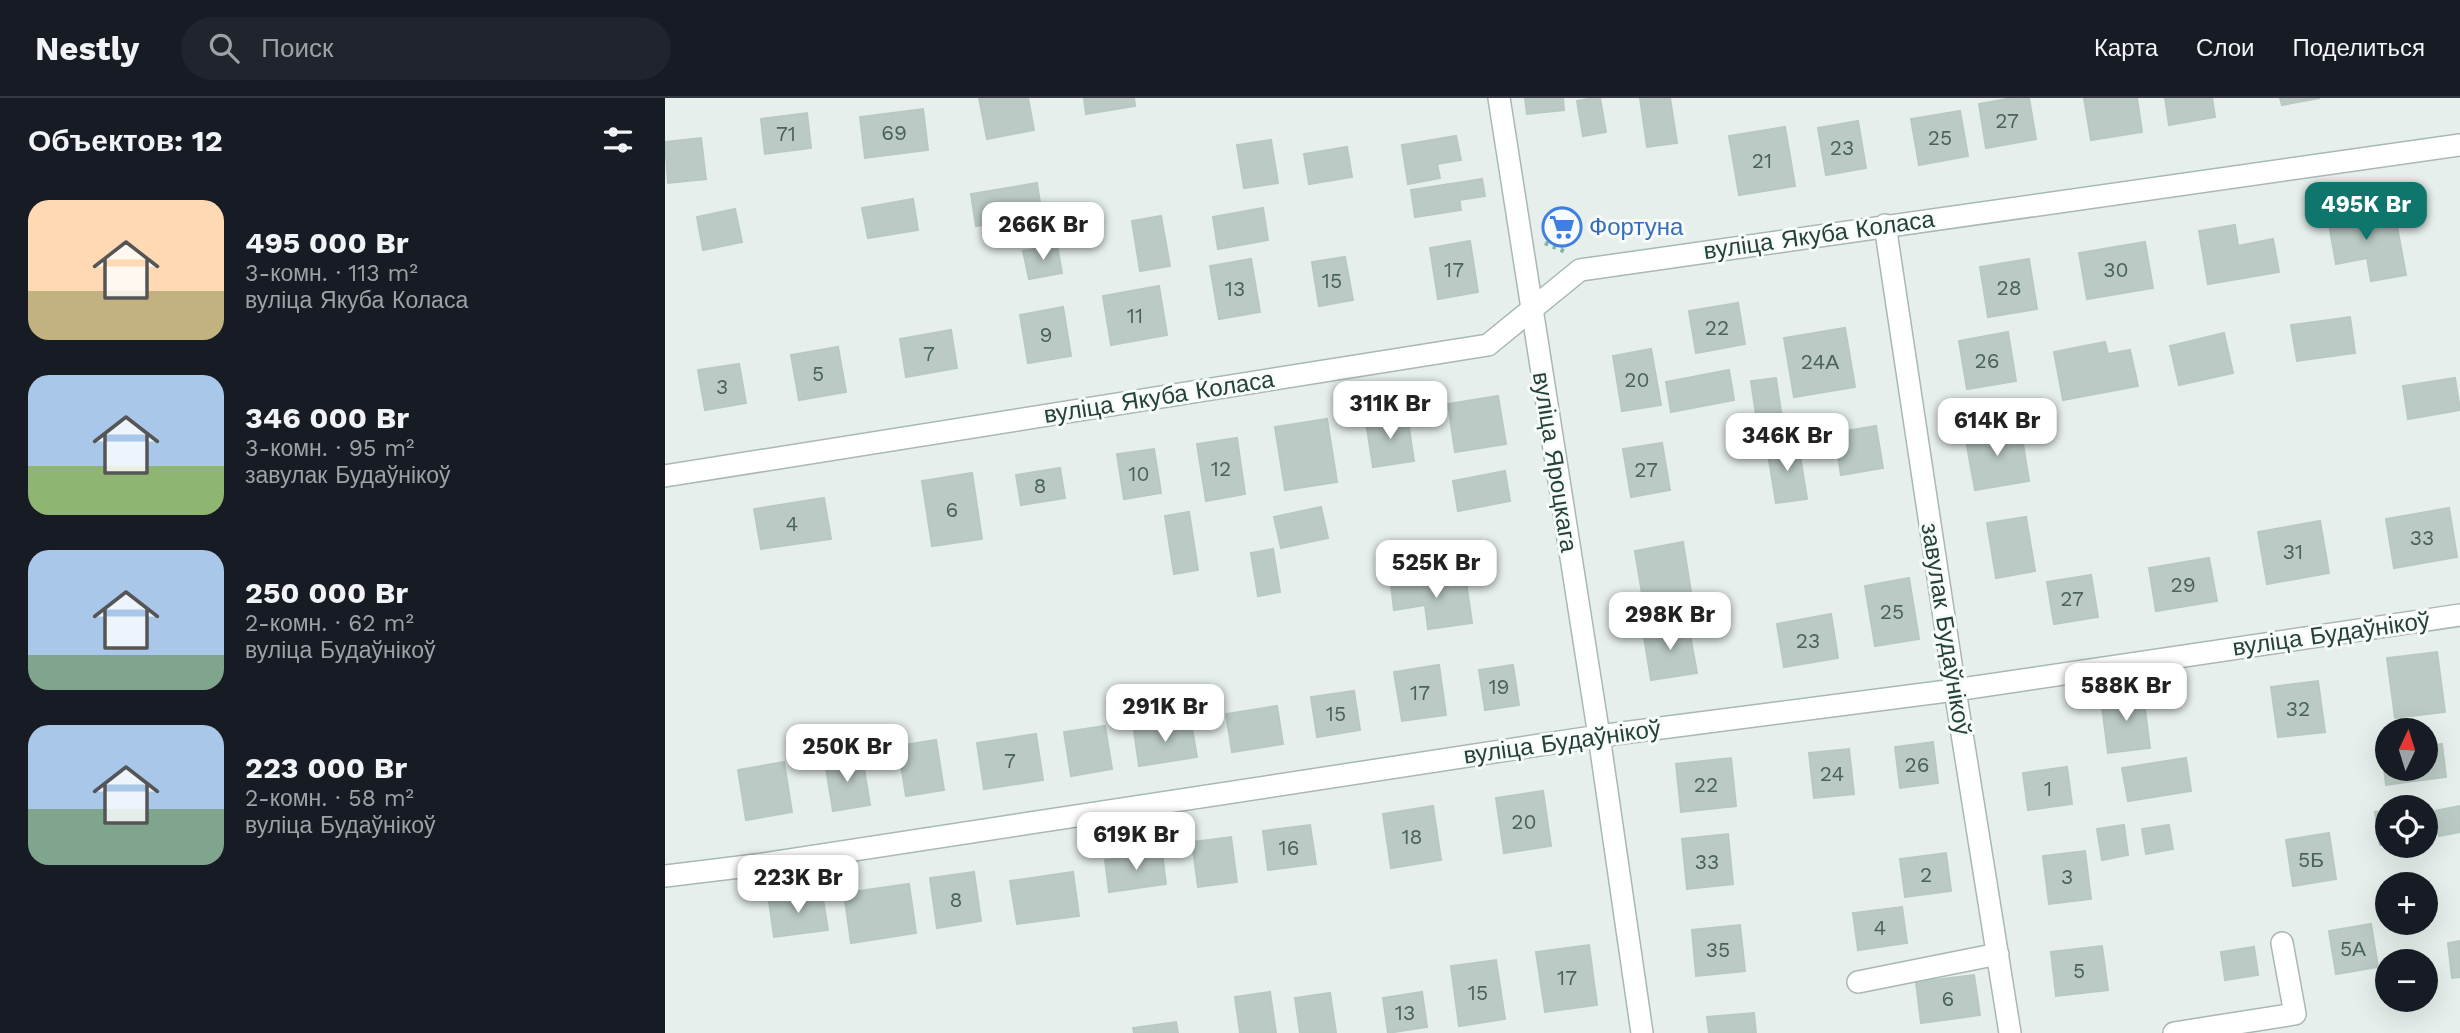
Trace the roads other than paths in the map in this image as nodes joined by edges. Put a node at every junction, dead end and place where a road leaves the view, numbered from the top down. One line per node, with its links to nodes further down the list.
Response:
1 (1499, 98): 4 (street, вуліца Яроцкага)
2 (2460, 145): 3 (street, вуліца Якуба Коласа)
3 (1885, 225): 4 (street, вуліца Якуба Коласа); 7 (street, завулак Будаўнікоў)
4 (1531, 309): 5 (street, вуліца Якуба Коласа); 8 (street, вуліца Яроцкага)
5 (665, 476)
6 (2460, 615): 7 (street, вуліца Будаўнікоў)
7 (1955, 690): 8 (street, вуліца Будаўнікоў); 11 (street, завулак Будаўнікоў)
8 (1599, 736): 9 (street, вуліца Будаўнікоў); 13 (street, вуліца Яроцкага)
9 (665, 876)
10 (2282, 943): 15 (street)
11 (1998, 954): 12 (street); 14 (street, завулак Будаўнікоў)
12 (1858, 982)
13 (1642, 1033)
14 (2010, 1033)
15 (2174, 1033)

